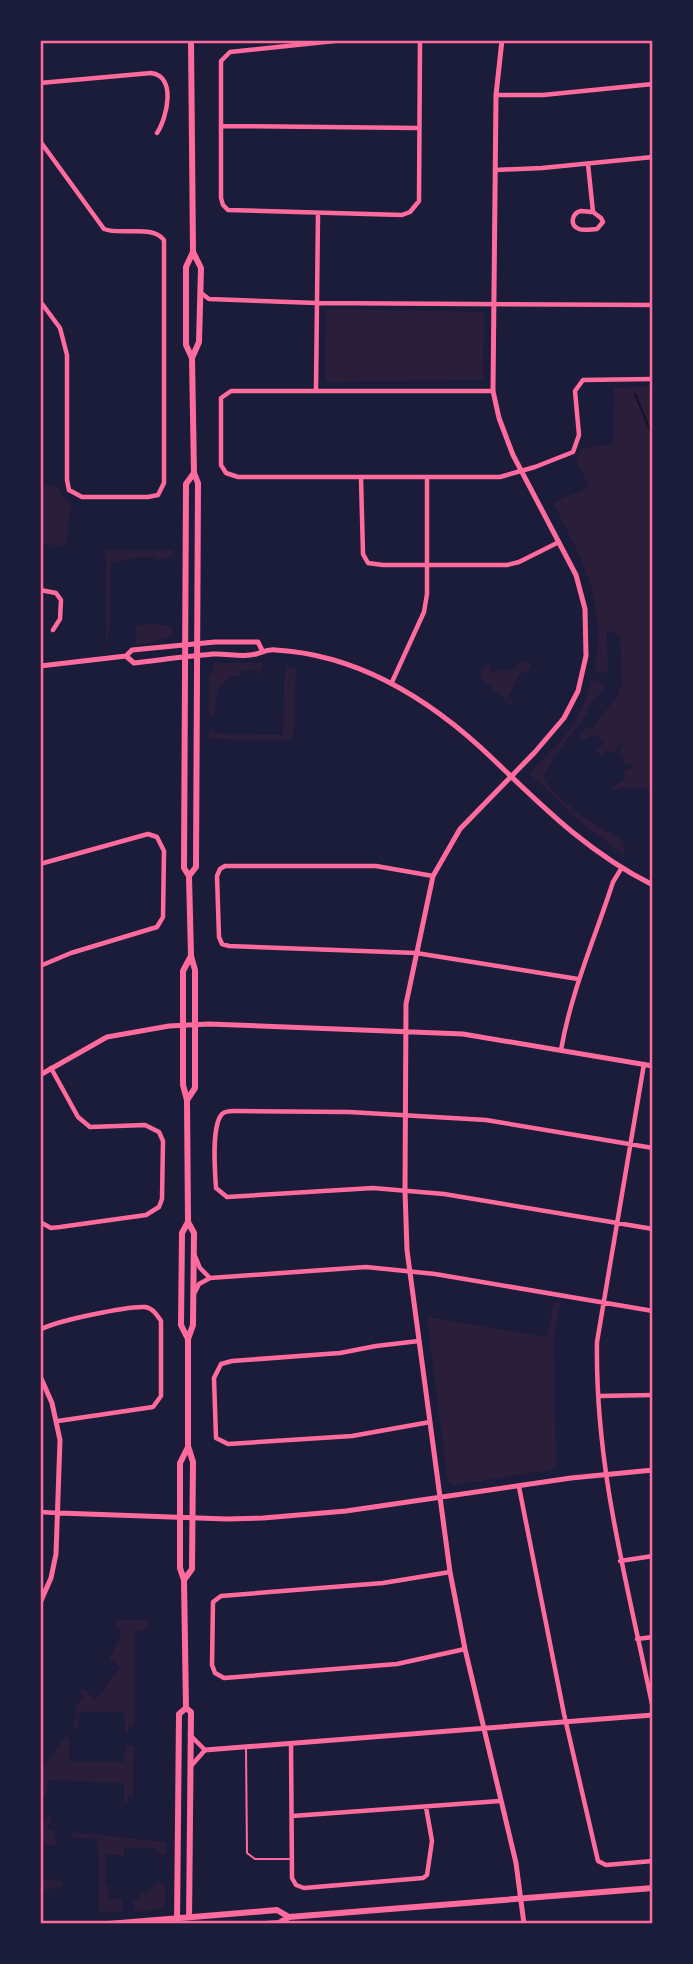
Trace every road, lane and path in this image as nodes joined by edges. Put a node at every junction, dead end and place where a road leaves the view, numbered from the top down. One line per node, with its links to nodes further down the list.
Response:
1 (193, 40): 17 (main road)
2 (344, 40): 8 (street)
3 (420, 40): 9 (street)
4 (502, 40): 7 (street)
5 (40, 83): 10 (street)
6 (653, 84): 7 (street)
7 (496, 95): 14 (street)
8 (221, 126): 9 (street); 16 (street)
9 (418, 128): 16 (street)
10 (157, 133)
11 (40, 141): 20 (street)
12 (653, 158): 13 (street)
13 (588, 164): 14 (street); 15 (street)
14 (495, 170): 21 (street)
15 (593, 212): 15 (street)
16 (318, 213): 22 (street)
17 (193, 252): 18 (main road); 25 (main road)
18 (200, 291): 19 (street); 24 (main road)
19 (209, 299): 22 (street); 24 (street)
20 (40, 301)
21 (494, 302): 22 (street); 23 (street); 28 (street)
22 (316, 303): 27 (street)
23 (653, 304)
24 (200, 310): 25 (main road)
25 (192, 358): 30 (main road)
26 (653, 379): 29 (street)
27 (316, 390): 28 (street); 31 (street)
28 (493, 391): 29 (street)
29 (521, 471): 32 (street); 33 (street)
30 (194, 473): 37 (main road); 38 (main road)
31 (361, 478): 32 (street); 34 (street)
32 (427, 478): 34 (street)
33 (559, 542): 34 (street); 45 (street)
34 (428, 565): 44 (street)
35 (40, 590): 36 (street)
36 (53, 630)
37 (197, 644): 38 (street); 39 (street); 41 (main road)
38 (185, 645): 40 (street); 42 (main road)
39 (262, 650): 41 (street); 44 (street)
40 (126, 656): 42 (street); 43 (street)
41 (197, 656): 42 (street); 48 (main road)
42 (185, 657): 48 (main road)
43 (40, 666)
44 (392, 682): 45 (street)
45 (511, 776): 47 (street); 49 (street)
46 (40, 864): 53 (street)
47 (621, 869): 50 (street); 54 (street)
48 (189, 876): 52 (main road)
49 (433, 876): 51 (street); 51 (street)
50 (653, 885)
51 (416, 953): 54 (street); 57 (street)
52 (191, 956): 55 (main road); 56 (main road)
53 (40, 966)
54 (578, 979): 58 (street)
55 (195, 1025): 56 (street); 57 (street); 63 (main road)
56 (183, 1026): 61 (street); 63 (main road)
57 (406, 1032): 58 (street); 64 (street)
58 (561, 1050): 59 (street)
59 (644, 1064): 60 (street); 65 (street)
60 (653, 1066)
61 (51, 1068): 62 (street); 68 (street)
62 (40, 1074)
63 (187, 1100): 69 (main road)
64 (405, 1115): 65 (street); 67 (street); 67 (street)
65 (631, 1144): 66 (street); 70 (street)
66 (653, 1148)
67 (405, 1191): 70 (street); 73 (street)
68 (40, 1222)
69 (188, 1222): 72 (main road); 79 (main road)
70 (618, 1223): 71 (street); 76 (street)
71 (653, 1229)
72 (194, 1248): 74 (street); 75 (main road)
73 (410, 1272): 74 (street); 76 (street); 80 (street)
74 (210, 1278): 75 (street)
75 (194, 1294): 79 (main road)
76 (605, 1303): 77 (street); 83 (street)
77 (653, 1311)
78 (40, 1330): 84 (street)
79 (188, 1339): 86 (main road)
80 (419, 1342): 85 (street); 85 (street)
81 (40, 1376): 84 (street)
82 (653, 1395): 83 (street)
83 (598, 1396): 88 (street)
84 (58, 1421): 92 (street)
85 (430, 1422): 90 (street)
86 (188, 1446): 93 (main road); 94 (main road)
87 (653, 1470): 88 (street)
88 (604, 1476): 89 (street); 96 (street)
89 (519, 1487): 90 (street); 106 (street)
90 (440, 1499): 94 (street); 97 (street)
91 (40, 1512): 92 (street)
92 (59, 1513): 93 (street); 99 (street)
93 (180, 1517): 94 (street); 98 (main road)
94 (192, 1518): 98 (main road)
95 (653, 1556): 96 (street)
96 (620, 1561): 101 (street)
97 (450, 1572): 102 (street); 102 (street)
98 (184, 1580): 103 (main road)
99 (40, 1603)
100 (653, 1637): 101 (street)
101 (637, 1639): 104 (street)
102 (465, 1649): 107 (street)
103 (186, 1708): 108 (main road); 122 (main road)
104 (653, 1709)
105 (653, 1715): 106 (street)
106 (566, 1722): 107 (street); 117 (street)
107 (485, 1729): 109 (street); 113 (street)
108 (190, 1735): 111 (street); 112 (main road)
109 (291, 1744): 110 (street); 115 (street)
110 (246, 1747): 111 (street); 116 (lane)
111 (205, 1751): 112 (street)
112 (190, 1767): 121 (main road)
113 (500, 1801): 114 (street); 119 (street)
114 (426, 1807): 115 (street); 116 (street)
115 (292, 1816): 116 (street)
116 (292, 1858)
117 (653, 1861)
118 (653, 1888): 119 (main road)
119 (521, 1898): 120 (main road); 125 (street)
120 (289, 1917): 121 (main road); 124 (main road)
121 (189, 1920): 122 (main road)
122 (177, 1921): 123 (main road)
123 (108, 1924)
124 (265, 1924)
125 (524, 1924)

